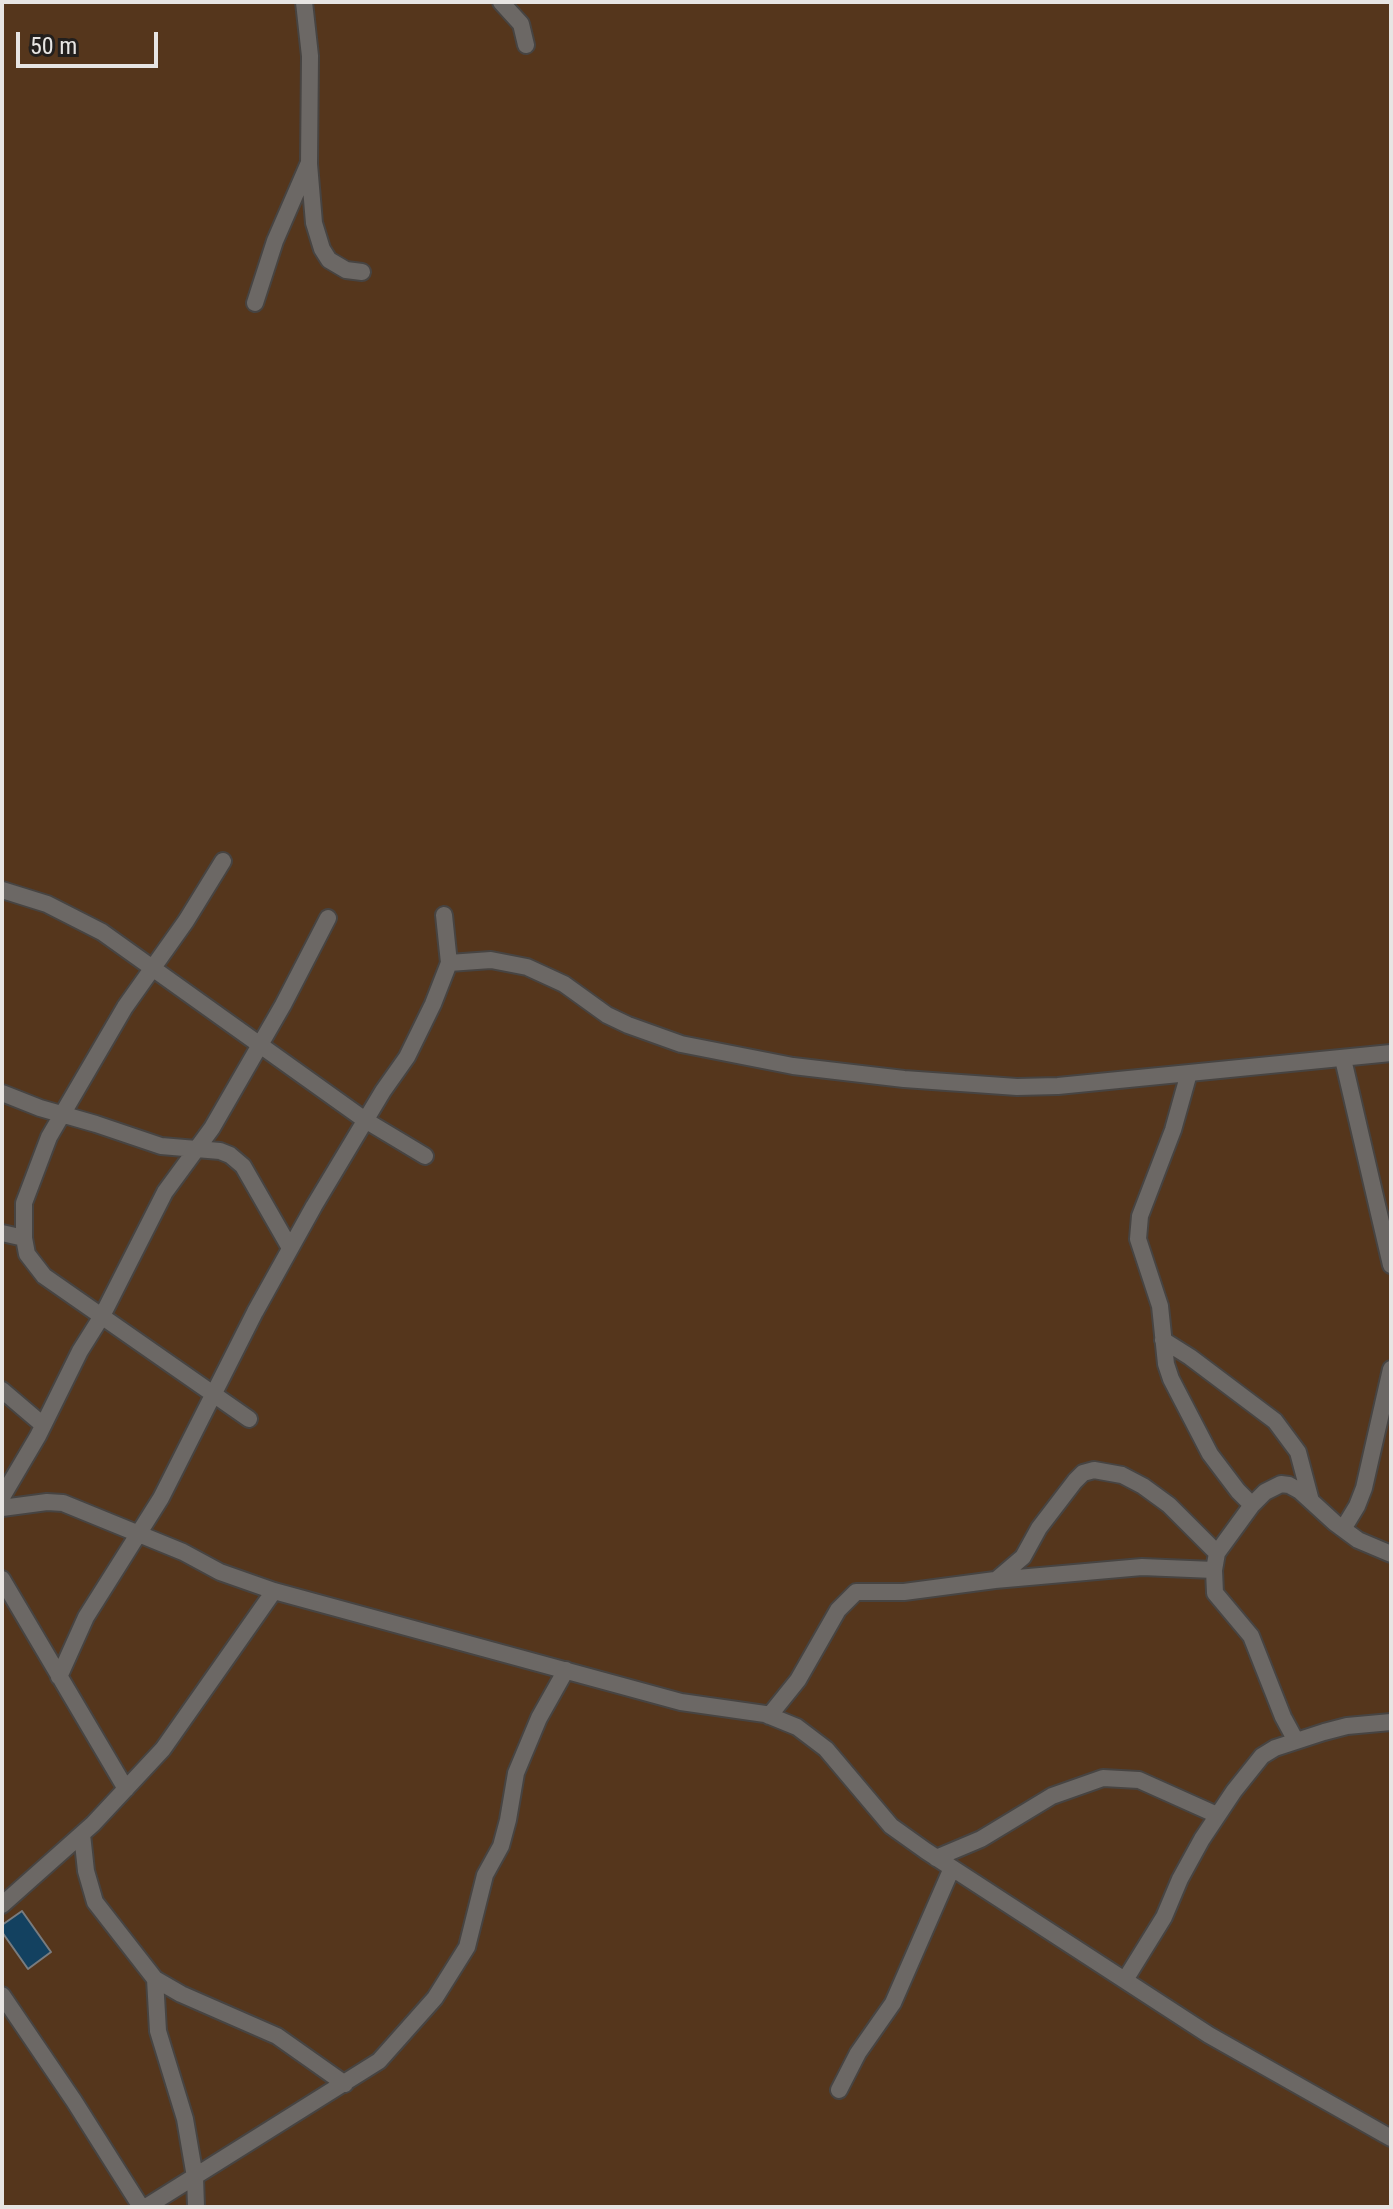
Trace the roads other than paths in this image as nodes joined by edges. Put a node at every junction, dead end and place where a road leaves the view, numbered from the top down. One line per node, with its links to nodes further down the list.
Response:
1 (304, 2): 4 (street)
2 (501, 2): 3 (street)
3 (526, 45)
4 (309, 164): 5 (street); 6 (street)
5 (362, 272)
6 (255, 303)
7 (223, 861): 12 (street)
8 (2, 890): 12 (street)
9 (444, 915): 11 (street)
10 (328, 918): 13 (street)
11 (449, 963): 16 (street); 19 (street)
12 (153, 968): 13 (street); 18 (street)
13 (261, 1044): 19 (street); 20 (street)
14 (1391, 1053): 15 (street)
15 (1343, 1059): 16 (street); 25 (street)
16 (1189, 1073): 27 (street)
17 (2, 1093): 18 (street)
18 (61, 1114): 20 (street); 23 (street)
19 (365, 1120): 21 (street); 24 (street)
20 (198, 1149): 24 (street); 26 (street)
21 (425, 1156)
22 (2, 1233): 23 (street)
23 (24, 1238): 26 (street)
24 (290, 1248): 30 (street)
25 (1391, 1265)
26 (102, 1316): 30 (street); 32 (street)
27 (1163, 1340): 34 (street); 35 (street)
28 (1391, 1369): 37 (street)
29 (2, 1390): 32 (street)
30 (214, 1394): 31 (street); 38 (street)
31 (249, 1419)
32 (43, 1425): 33 (street)
33 (2, 1497)
34 (1311, 1501): 35 (street); 37 (street)
35 (1252, 1505): 40 (street)
36 (2, 1508): 38 (street)
37 (1343, 1529): 39 (street)
38 (139, 1534): 43 (street); 45 (street)
39 (1391, 1554)
40 (1215, 1562): 42 (street); 42 (street); 48 (street)
41 (2, 1579): 45 (street)
42 (995, 1580): 46 (street)
43 (274, 1591): 44 (street); 49 (street)
44 (566, 1670): 46 (street); 58 (street)
45 (59, 1677): 49 (street)
46 (769, 1716): 52 (street)
47 (1391, 1722): 48 (street)
48 (1296, 1741): 50 (street)
49 (126, 1789): 51 (street)
50 (1217, 1815): 52 (street); 56 (street)
51 (82, 1834): 54 (street); 55 (street)
52 (936, 1858): 53 (street)
53 (952, 1868): 56 (street); 59 (street)
54 (2, 1905)
55 (155, 1979): 58 (street); 61 (street)
56 (1125, 1980): 60 (street)
57 (2, 1995): 62 (street)
58 (345, 2084): 61 (street)
59 (839, 2090)
60 (1391, 2138)
61 (195, 2177): 62 (street); 63 (street)
62 (144, 2207)
63 (196, 2207)

